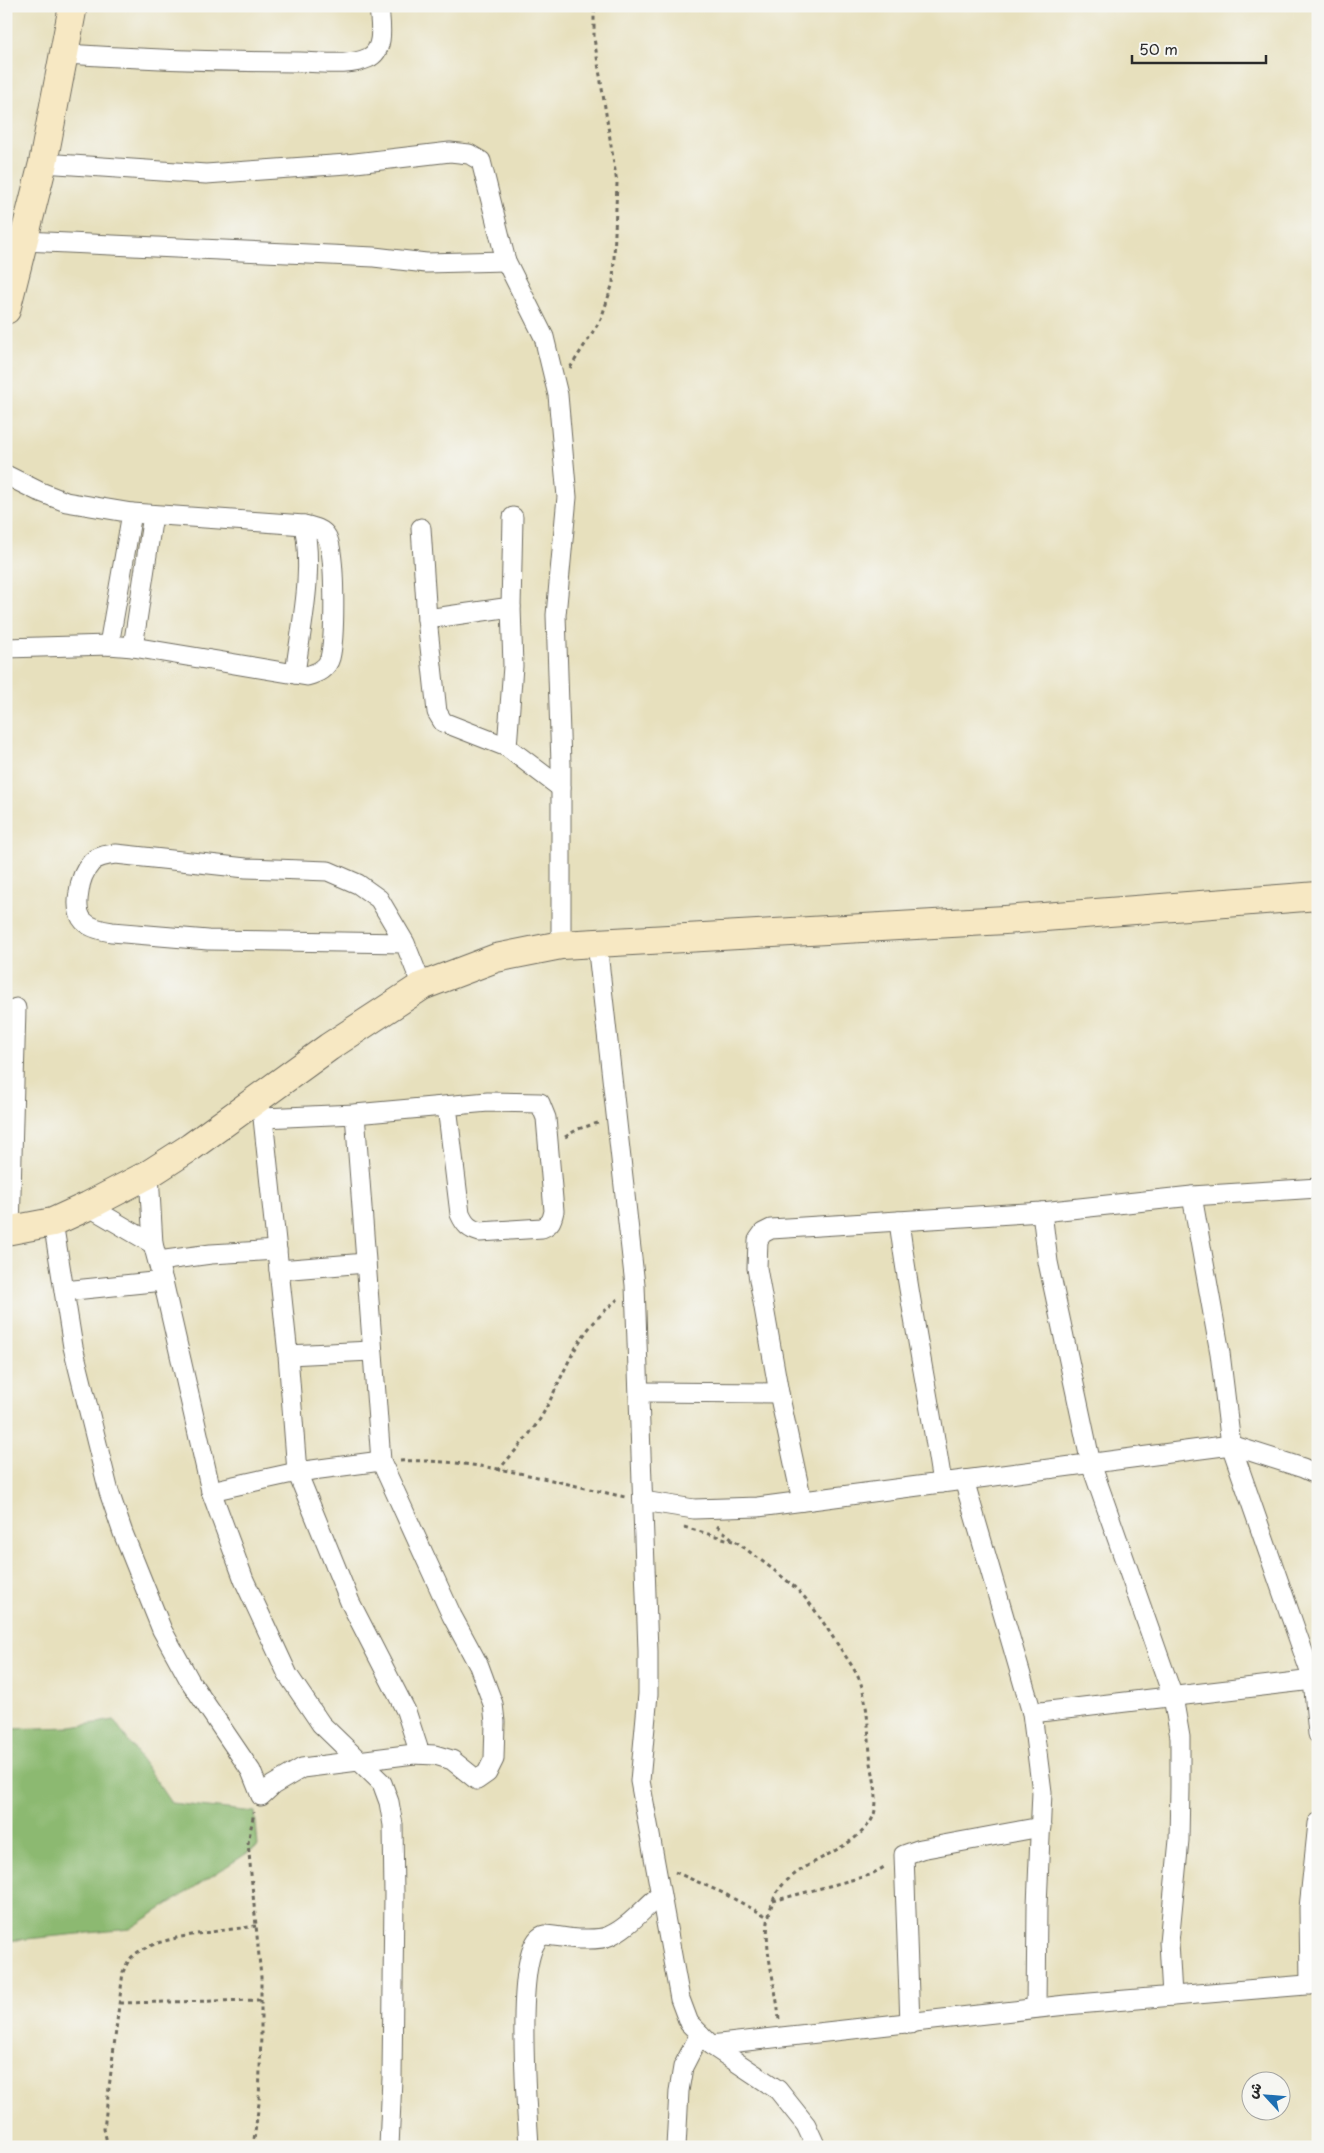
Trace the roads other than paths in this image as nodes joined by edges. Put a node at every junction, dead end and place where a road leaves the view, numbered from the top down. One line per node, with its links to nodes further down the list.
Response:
1 (73, 6): 3 (street)
2 (379, 6): 3 (street)
3 (65, 54): 4 (street)
4 (43, 163): 5 (street); 6 (street)
5 (24, 241): 6 (street); 7 (street)
6 (506, 261): 21 (street)
7 (6, 310)
8 (6, 475): 9 (street)
9 (132, 513): 10 (street); 16 (street)
10 (153, 515): 12 (street); 17 (street)
11 (513, 517): 14 (street)
12 (304, 525): 19 (street); 19 (street)
13 (421, 528): 15 (street)
14 (511, 607): 15 (street); 20 (street)
15 (427, 619): 20 (street)
16 (109, 645): 17 (street); 18 (street)
17 (133, 647): 19 (street)
18 (6, 648)
19 (295, 674)
20 (507, 747): 21 (street)
21 (561, 788): 25 (street)
22 (1318, 896): 24 (street)
23 (405, 943): 23 (street); 26 (street)
24 (597, 943): 25 (street); 47 (street)
25 (560, 945): 26 (street)
26 (422, 986): 29 (street)
27 (16, 1008): 38 (street)
28 (447, 1106): 28 (street); 30 (street)
29 (261, 1109): 30 (street); 31 (street); 39 (street)
30 (355, 1114): 41 (street)
31 (148, 1174): 34 (street); 40 (street)
32 (1318, 1188): 33 (street)
33 (1192, 1196): 35 (street); 49 (street)
34 (88, 1206): 37 (street); 40 (street)
35 (1042, 1212): 36 (street); 51 (street)
36 (899, 1221): 48 (street); 55 (street)
37 (53, 1222): 38 (street); 44 (street)
38 (8, 1231)
39 (277, 1250): 40 (street); 42 (street)
40 (155, 1253): 43 (street)
41 (366, 1263): 42 (street); 45 (street)
42 (279, 1270): 46 (street)
43 (163, 1281): 44 (street); 56 (street)
44 (64, 1291): 64 (street)
45 (371, 1351): 46 (street); 50 (street)
46 (288, 1355): 52 (street)
47 (640, 1392): 48 (street); 57 (street)
48 (779, 1394): 58 (street)
49 (1231, 1445): 51 (street); 53 (street); 59 (street)
50 (381, 1461): 52 (street); 63 (street)
51 (1091, 1464): 54 (street); 60 (street)
52 (297, 1472): 56 (street); 63 (street)
53 (1318, 1475)
54 (964, 1480): 55 (street); 61 (street)
55 (942, 1483): 58 (street)
56 (211, 1491): 64 (street)
57 (643, 1501): 58 (street); 67 (street)
58 (802, 1501)
59 (1313, 1680): 60 (street); 62 (street)
60 (1173, 1697): 61 (street); 69 (street)
61 (1032, 1713): 66 (street)
62 (1318, 1734)
63 (420, 1754): 64 (street)
64 (361, 1761): 73 (street)
65 (1318, 1822): 68 (street)
66 (1041, 1827): 70 (street); 71 (street)
67 (660, 1895): 72 (street); 74 (street)
68 (1314, 1985): 69 (street)
69 (1172, 1996): 70 (street)
70 (1036, 2008): 71 (street)
71 (910, 2024): 72 (street)
72 (706, 2039): 75 (street); 76 (street)
73 (389, 2147)
74 (529, 2147)
75 (676, 2147)
76 (816, 2147)

